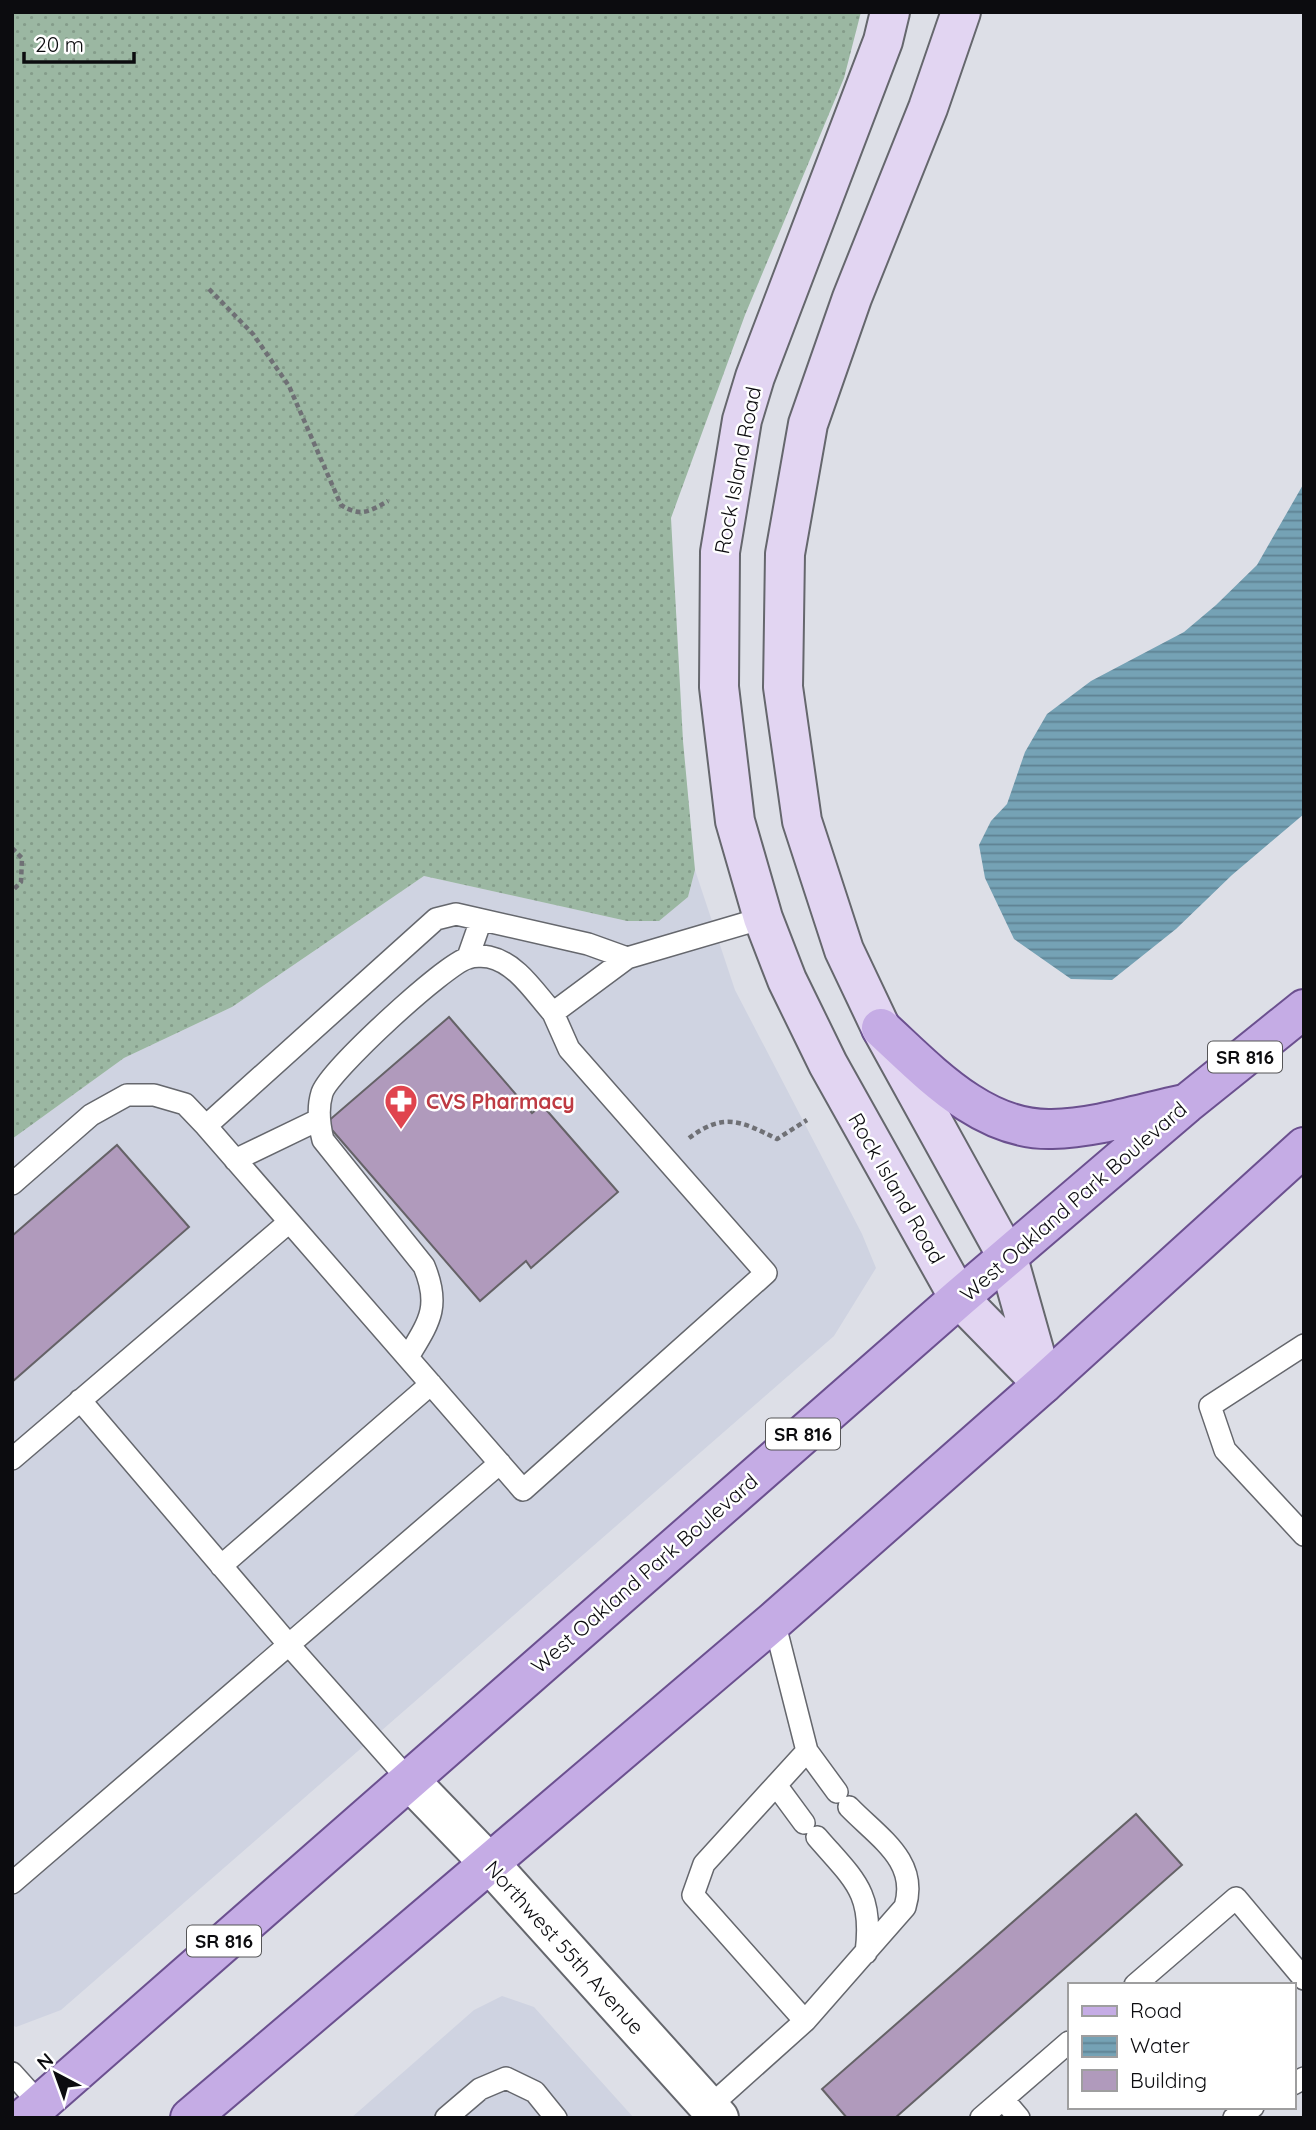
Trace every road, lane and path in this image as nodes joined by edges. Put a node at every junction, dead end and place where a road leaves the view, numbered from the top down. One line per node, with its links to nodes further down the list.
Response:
1 (890, 12): 7 (main road, Rock Island Road)
2 (961, 12): 13 (main road)
3 (209, 289): 4 (path)
4 (388, 501)
5 (12, 848): 6 (path)
6 (12, 891)
7 (763, 918): 10 (lane); 24 (main road, Rock Island Road)
8 (481, 920): 9 (lane); 10 (lane); 17 (lane)
9 (468, 957): 12 (lane); 15 (lane)
10 (627, 958): 12 (lane)
11 (1304, 1009): 14 (main road, West Oakland Park Boulevard / SR 816)
12 (553, 1013): 31 (lane)
13 (881, 1028): 14 (main road); 23 (main road)
14 (1186, 1104): 23 (main road, West Oakland Park Boulevard / SR 816)
15 (318, 1120): 20 (lane); 26 (lane)
16 (807, 1120): 18 (path)
17 (206, 1126): 20 (lane); 21 (lane)
18 (689, 1138)
19 (1304, 1147): 28 (main road)
20 (235, 1160): 22 (lane)
21 (12, 1184)
22 (288, 1223): 26 (lane); 29 (lane)
23 (1008, 1258): 24 (main road, West Oakland Park Boulevard / SR 816); 28 (main road)
24 (959, 1298): 28 (main road, Rock Island Road); 37 (main road, West Oakland Park Boulevard / SR 816)
25 (1304, 1345): 32 (lane)
26 (408, 1357): 27 (lane)
27 (431, 1384): 31 (lane); 33 (lane)
28 (1043, 1384): 34 (main road)
29 (80, 1401): 30 (lane); 33 (lane)
30 (12, 1459)
31 (500, 1464): 35 (lane)
32 (1304, 1535)
33 (220, 1566): 35 (lane)
34 (774, 1621): 36 (lane); 39 (main road)
35 (289, 1645): 37 (lane); 40 (lane)
36 (807, 1751): 38 (lane); 41 (lane)
37 (408, 1779): 39 (street, Northwest 55th Avenue); 49 (main road, West Oakland Park Boulevard / SR 816)
38 (776, 1785): 41 (lane); 44 (lane)
39 (490, 1864): 50 (street, Northwest 55th Avenue); 51 (main road)
40 (12, 1883)
41 (866, 1953): 44 (lane)
42 (1304, 1979): 43 (lane)
43 (1137, 1983)
44 (805, 2021): 50 (lane)
45 (1068, 2043): 47 (lane)
46 (12, 2073): 49 (lane)
47 (1003, 2099): 54 (lane); 55 (lane)
48 (1250, 2109): 56 (lane)
49 (32, 2111)
50 (714, 2113)
51 (190, 2118)
52 (446, 2118): 53 (lane)
53 (556, 2118)
54 (981, 2118)
55 (1019, 2118)
56 (1234, 2118)

